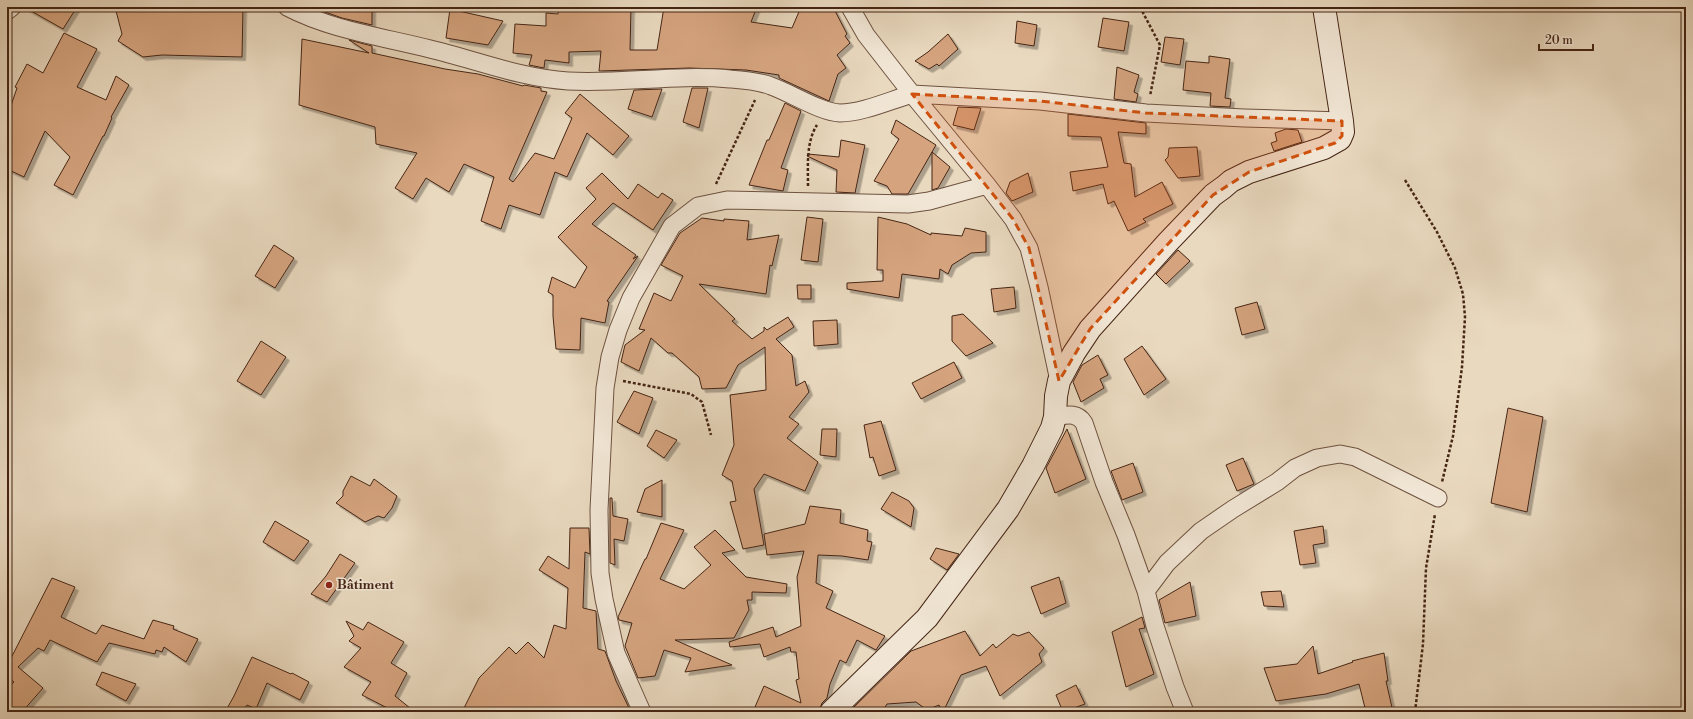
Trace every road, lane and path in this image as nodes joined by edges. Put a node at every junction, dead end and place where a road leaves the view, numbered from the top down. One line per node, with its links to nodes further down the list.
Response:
1 (12, 7): 6 (street)
2 (287, 7): 7 (street)
3 (850, 7): 8 (street)
4 (1140, 7): 10 (path)
5 (1324, 7): 11 (street)
6 (7, 11)
7 (760, 83): 9 (street); 15 (path)
8 (912, 94): 9 (street); 10 (street); 13 (street)
9 (829, 110): 14 (path)
10 (1146, 112): 11 (street)
11 (1342, 121): 17 (street)
12 (1405, 180): 20 (path)
13 (987, 185): 14 (street); 17 (street)
14 (808, 200): 15 (street)
15 (708, 203): 16 (street)
16 (607, 378): 19 (path); 22 (street)
17 (1059, 381): 18 (street)
18 (1055, 416): 21 (street); 23 (street)
19 (711, 435)
20 (1438, 498): 21 (street); 25 (path)
21 (1146, 591): 24 (street)
22 (642, 712)
23 (831, 712)
24 (1185, 712)
25 (1415, 712)

